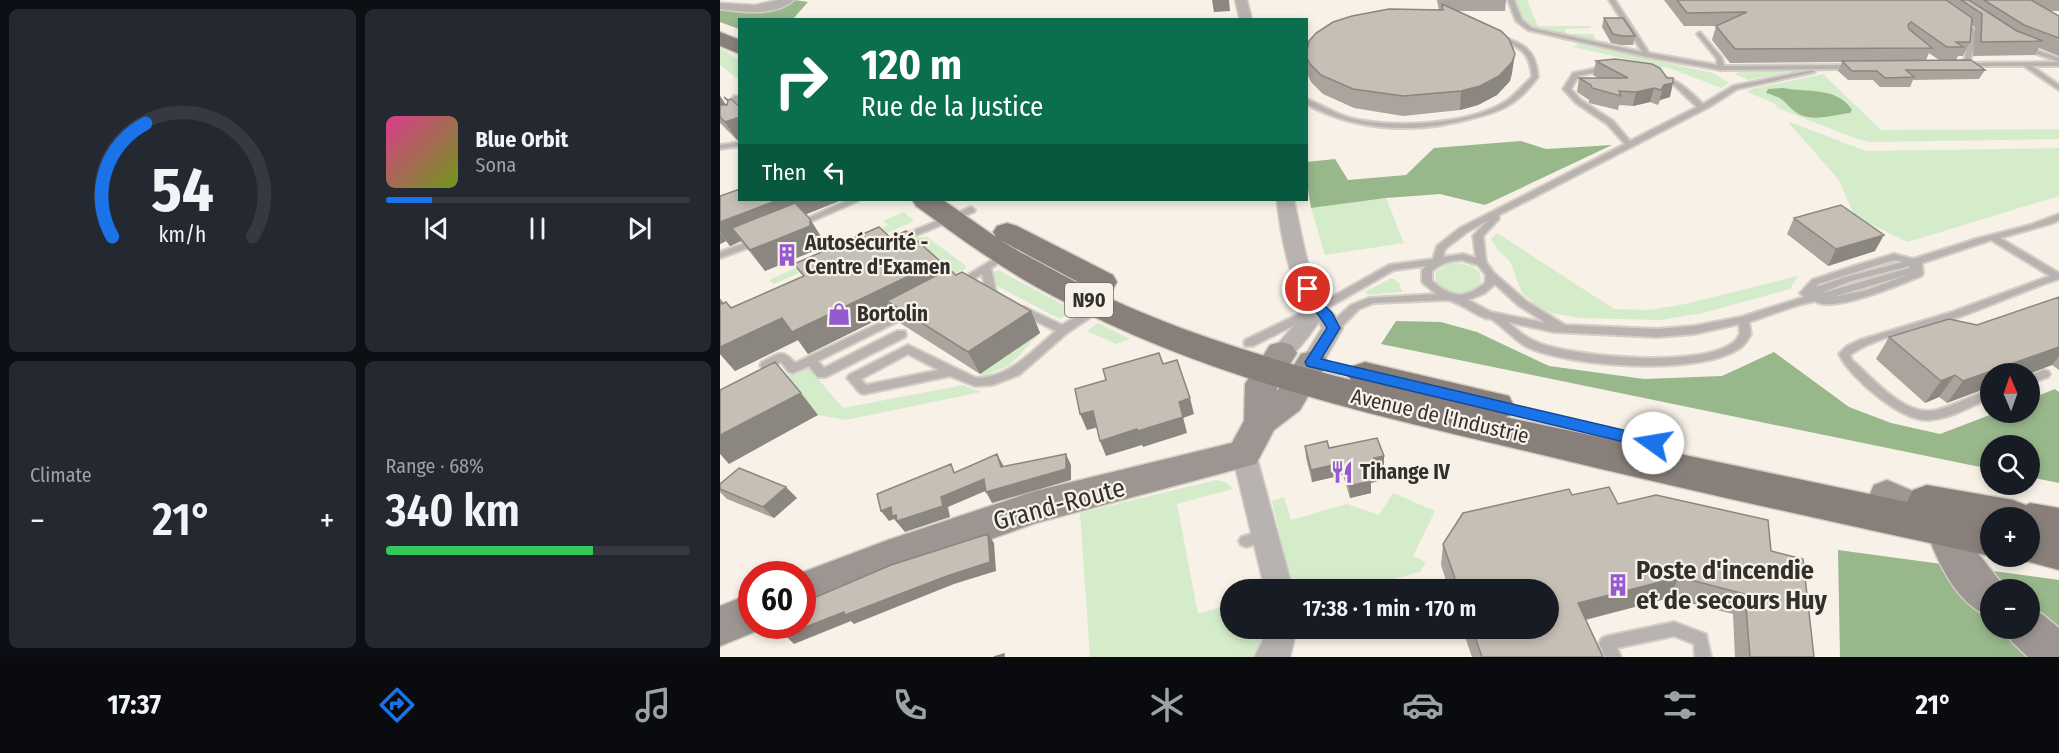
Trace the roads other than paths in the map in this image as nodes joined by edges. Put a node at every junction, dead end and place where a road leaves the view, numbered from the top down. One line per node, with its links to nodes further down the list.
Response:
1 (788, 0): 5 (street)
2 (1241, 0): 6 (street)
3 (1510, 0): 15 (lane)
4 (1612, 0): 15 (lane)
5 (720, 6)
6 (1246, 18)
7 (1960, 21): 17 (lane)
8 (720, 27): 9 (main road)
9 (738, 34)
10 (1700, 34): 21 (lane)
11 (720, 38): 14 (main road)
12 (1497, 38): 25 (lane)
13 (2022, 46): 16 (lane)
14 (738, 47)
15 (1647, 55): 21 (lane)
16 (2059, 62): 17 (lane)
17 (2026, 64): 23 (lane)
18 (1836, 67): 19 (lane); 21 (lane); 26 (lane)
19 (1858, 67)
20 (1618, 68): 32 (lane)
21 (1721, 68)
22 (1650, 74): 26 (lane)
23 (2059, 88)
24 (737, 98): 28 (lane)
25 (1308, 102)
26 (1702, 107): 32 (lane)
27 (738, 109): 29 (lane)
28 (720, 111)
29 (733, 120)
30 (721, 144): 31 (lane)
31 (738, 144)
32 (1629, 145): 36 (lane)
33 (851, 201): 40 (lane)
34 (1285, 201): 57 (street)
35 (951, 207): 43 (lane); 45 (main road, Avenue de l'Industrie / N90); 66 (main road, Avenue de l'Industrie / N90)
36 (1507, 209): 46 (lane); 48 (lane)
37 (2059, 217): 38 (lane)
38 (2047, 223): 39 (lane); 42 (lane)
39 (2059, 224)
40 (790, 228)
41 (768, 237): 44 (lane)
42 (1992, 237): 47 (lane); 50 (lane)
43 (888, 244)
44 (720, 255)
45 (996, 261): 51 (lane); 56 (main road, Avenue de l'Industrie / N90); 62 (lane)
46 (1436, 262): 48 (lane); 52 (lane); 57 (lane)
47 (1917, 262): 54 (lane); 54 (lane)
48 (1481, 263): 49 (lane)
49 (1491, 275): 53 (lane); 61 (lane)
50 (2058, 276): 70 (lane)
51 (950, 290)
52 (1446, 297): 53 (lane); 60 (lane)
53 (1458, 298): 58 (lane)
54 (1796, 302): 59 (lane)
55 (920, 306): 64 (lane)
56 (1101, 306): 62 (lane); 66 (main road, Avenue de l'Industrie / N90)
57 (1320, 308): 60 (street); 66 (street); 66 (lane)
58 (1496, 317): 59 (lane); 61 (lane)
59 (1743, 320): 61 (lane)
60 (1334, 328): 66 (street)
61 (1563, 328)
62 (1063, 330): 67 (lane)
63 (901, 333): 64 (lane)
64 (811, 360): 65 (lane)
65 (766, 365)
66 (1284, 367): 71 (street); 72 (main road, Avenue de l'Industrie / N90); 77 (main road, Avenue de l'Industrie / N90)
67 (951, 372): 67 (lane)
68 (2044, 374): 69 (lane)
69 (2040, 375)
70 (1980, 398)
71 (1244, 454): 80 (street); 81 (street, Grand-Route)
72 (1887, 496): 73 (main road, Avenue de l'Industrie / N90); 77 (street)
73 (1980, 518)
74 (2040, 523): 76 (main road)
75 (1980, 524): 77 (main road, Avenue de l'Industrie / N90)
76 (2059, 526)
77 (1943, 528): 82 (street)
78 (2040, 547): 79 (main road)
79 (2059, 551)
80 (1275, 579)
81 (816, 586)
82 (1980, 588)
83 (738, 619): 84 (street)
84 (720, 626)
85 (1280, 639): 88 (street)
86 (2040, 639): 87 (street)
87 (2059, 656)
88 (1270, 657)
89 (1613, 657): 90 (lane)
90 (1703, 657)

